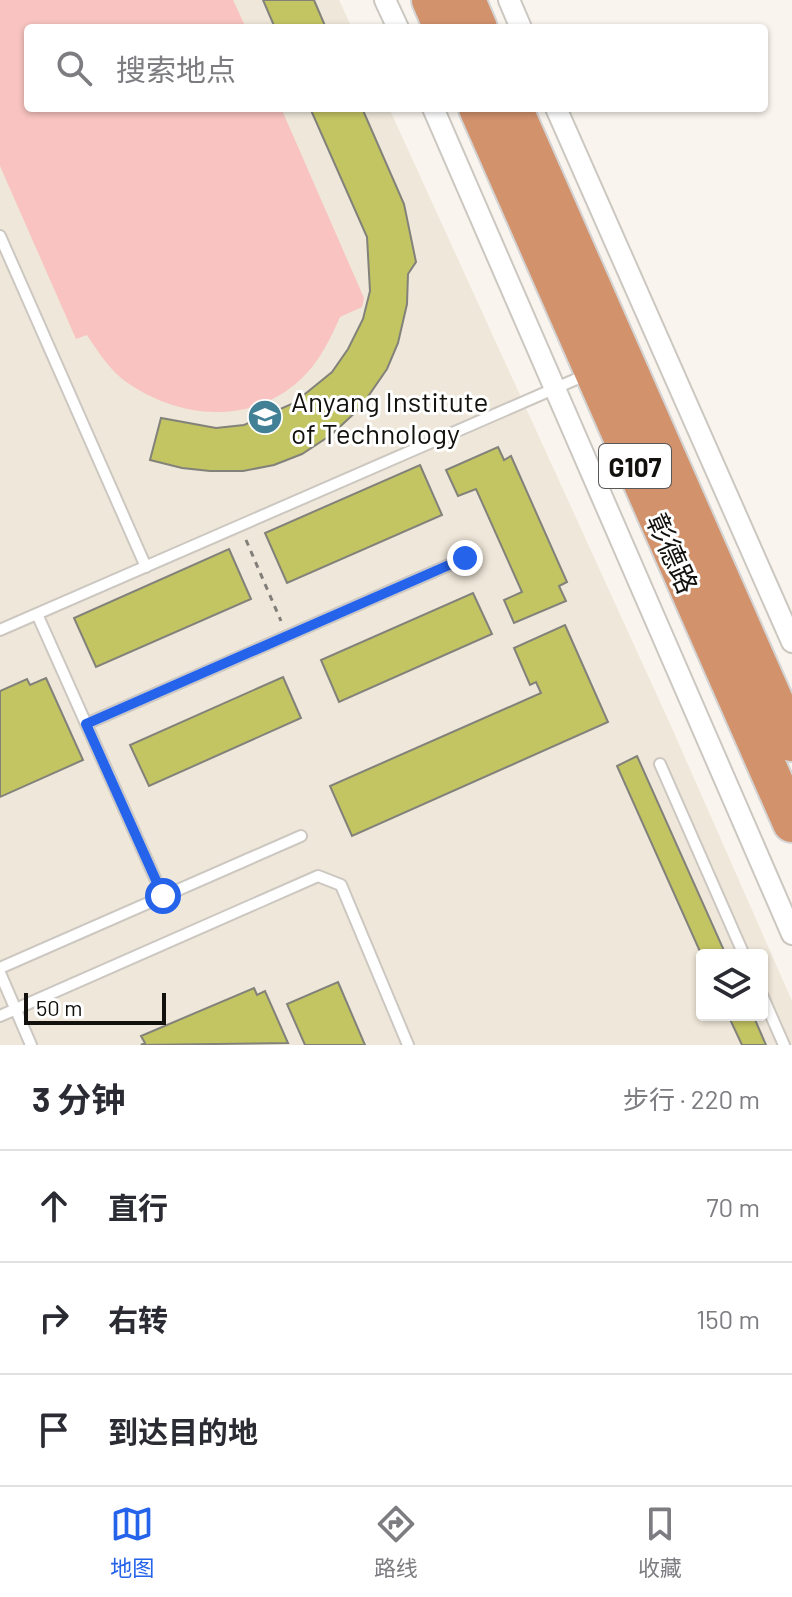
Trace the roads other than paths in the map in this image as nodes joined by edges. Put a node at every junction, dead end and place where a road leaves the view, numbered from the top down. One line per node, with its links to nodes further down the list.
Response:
1 (385, 0): 5 (street)
2 (431, 0): 6 (highway)
3 (466, 0): 7 (highway)
4 (509, 0): 8 (street)
5 (396, 24)
6 (441, 24)
7 (476, 24)
8 (519, 24)
9 (435, 112): 15 (street)
10 (480, 112): 14 (highway, 彰德路 / G107)
11 (515, 112): 22 (highway, 彰德路 / G107)
12 (558, 112): 20 (street)
13 (0, 236): 17 (lane)
14 (593, 371): 15 (lane); 24 (highway, 彰德路 / G107)
15 (555, 388): 17 (lane); 27 (street)
16 (465, 558): 21 (lane)
17 (146, 567): 18 (lane)
18 (37, 614): 19 (lane); 21 (lane)
19 (0, 630)
20 (792, 642)
21 (86, 724): 26 (lane)
22 (792, 742)
23 (660, 764): 28 (lane)
24 (792, 823)
25 (301, 836): 26 (lane)
26 (163, 896): 29 (lane)
27 (792, 934)
28 (741, 949)
29 (0, 970): 30 (lane)
30 (16, 1009): 32 (lane); 33 (lane); 34 (lane)
31 (768, 1009): 35 (lane)
32 (0, 1016)
33 (31, 1045)
34 (408, 1045)
35 (784, 1045)

